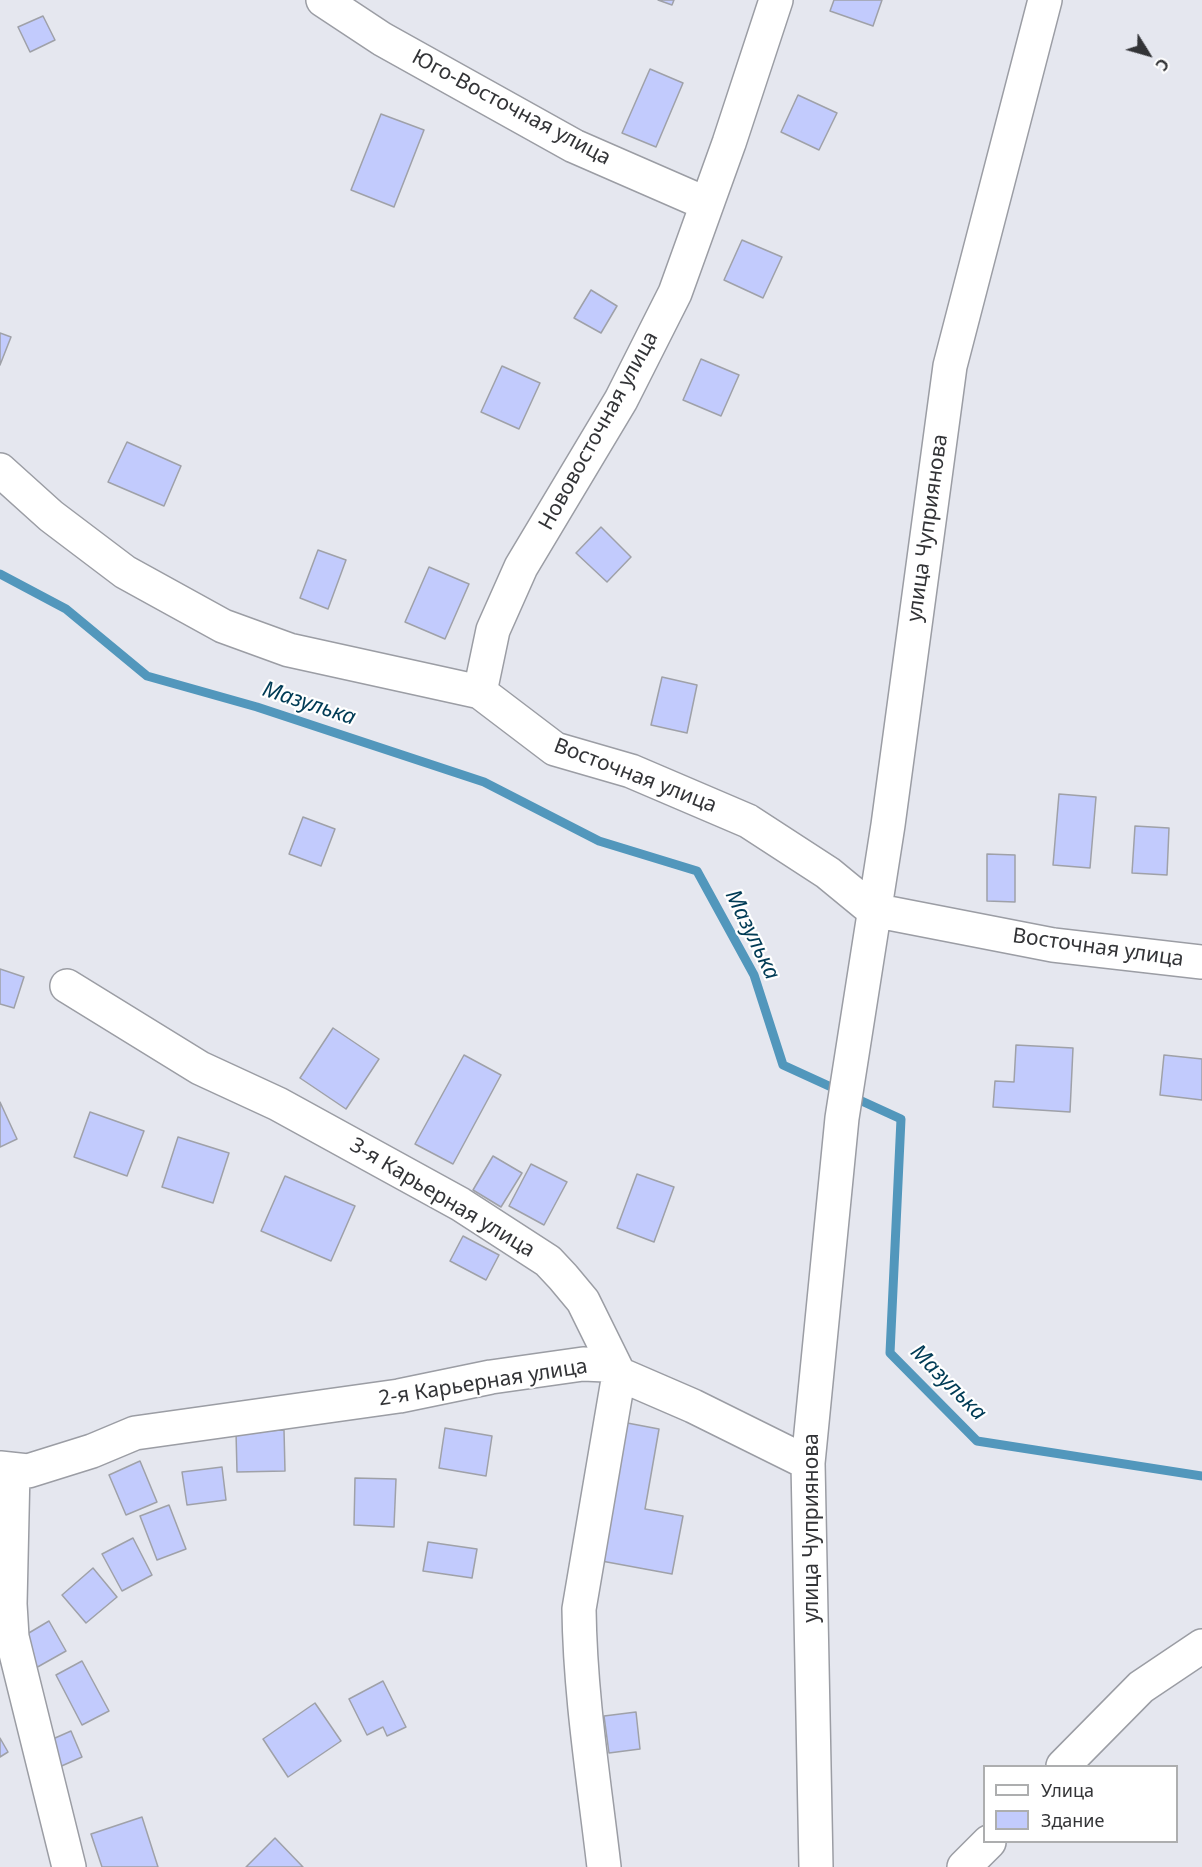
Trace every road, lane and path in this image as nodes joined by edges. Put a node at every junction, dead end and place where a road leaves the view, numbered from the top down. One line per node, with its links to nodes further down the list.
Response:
1 (323, 0): 4 (street, Юго-Восточная улица)
2 (776, 0): 4 (street, Нововосточная улица)
3 (1045, 0): 7 (street, улица Чуприянова)
4 (707, 204): 6 (street, Нововосточная улица)
5 (0, 470): 6 (street, Восточная улица)
6 (480, 692): 7 (street, Восточная улица)
7 (873, 910): 8 (street, Восточная улица); 11 (street, улица Чуприянова)
8 (1202, 962)
9 (67, 986): 10 (street, 3-я Карьерная улица)
10 (620, 1374): 11 (street); 12 (street, 2-я Карьерная улица); 17 (street, 2-я Карьерная улица)
11 (808, 1463): 18 (street, улица Чуприянова)
12 (7, 1469): 16 (street)
13 (1202, 1647): 14 (street)
14 (1065, 1765)
15 (988, 1843): 19 (street)
16 (69, 1867)
17 (604, 1867)
18 (816, 1867)
19 (964, 1867)

